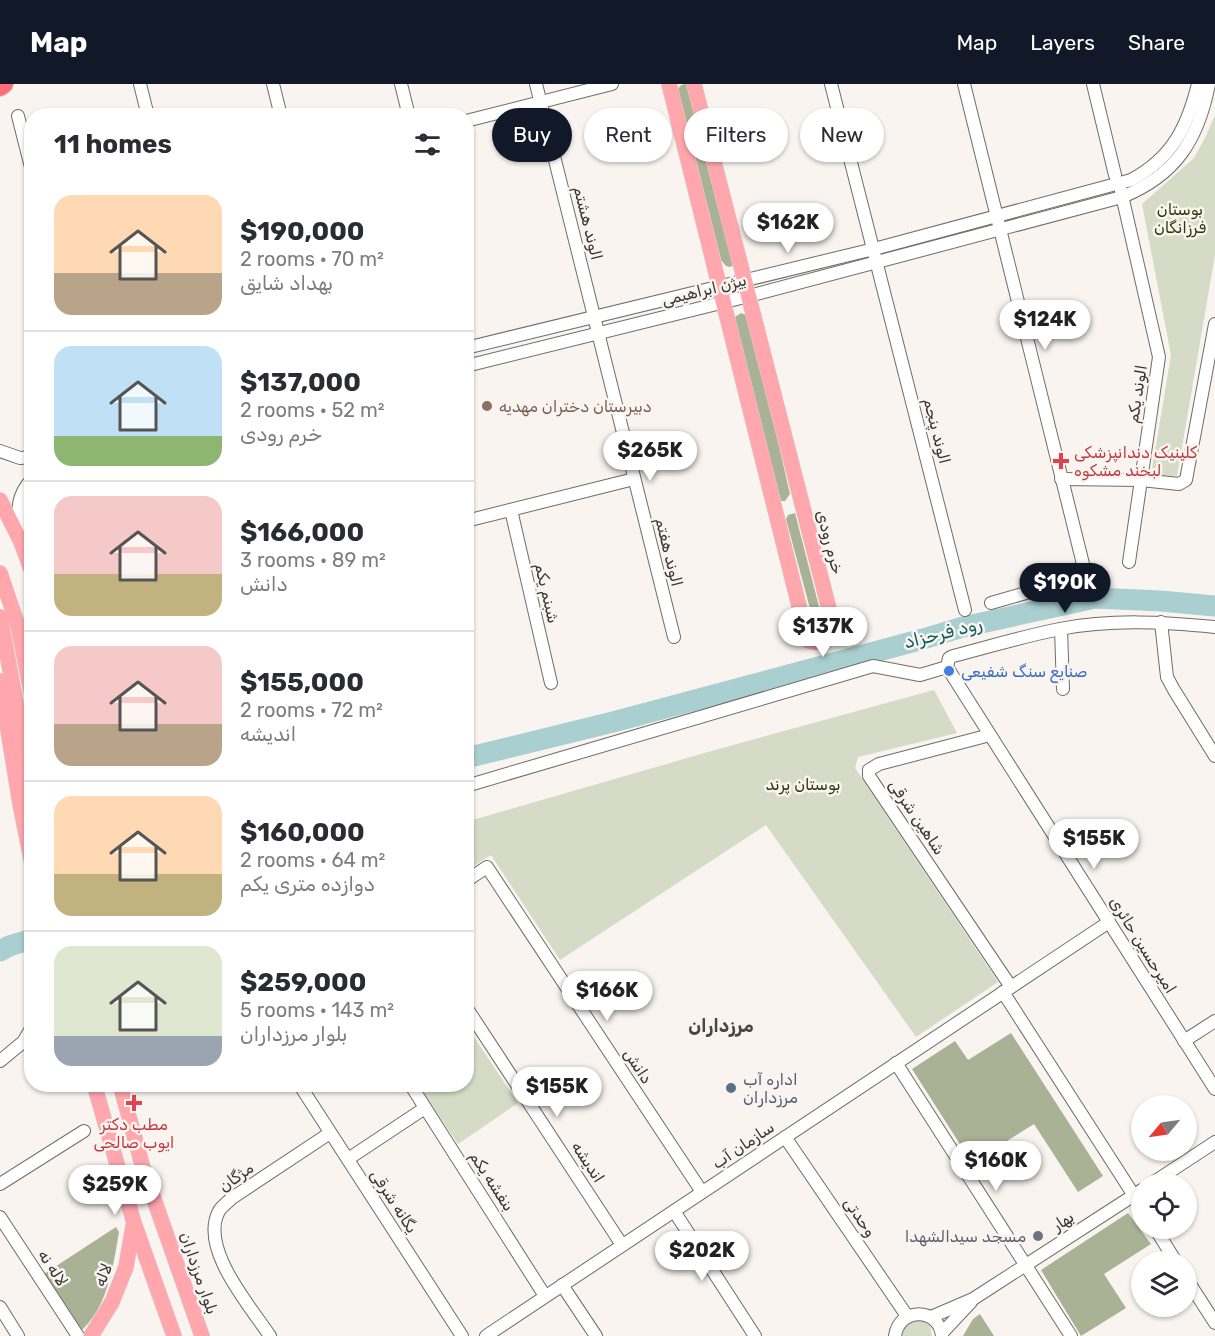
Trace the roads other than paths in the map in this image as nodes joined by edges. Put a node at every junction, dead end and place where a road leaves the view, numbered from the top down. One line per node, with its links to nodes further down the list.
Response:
1 (4, 84): 13 (highway)
2 (140, 84): 15 (street)
3 (273, 84): 16 (street)
4 (401, 84): 17 (street)
5 (536, 84): 14 (street, الوند هشتم)
6 (612, 84): 14 (street)
7 (669, 84): 26 (main road, خرم رودی)
8 (694, 84): 25 (main road, خرم رودی)
9 (831, 84): 24 (street, الوند پنجم)
10 (964, 84): 23 (street)
11 (1093, 84): 21 (street, الوند یکم)
12 (1206, 86): 21 (street, بیژن ابراهیمی); 22 (street, بیژن ابراهیمی)
13 (0, 87)
14 (540, 102): 19 (street); 29 (street, الوند هشتم)
15 (146, 108)
16 (279, 108)
17 (407, 108)
18 (18, 116): 20 (street)
19 (474, 119)
20 (24, 140)
21 (1117, 181): 22 (street, الوند یکم); 23 (street, بیژن ابراهیمی)
22 (1122, 197): 23 (street, بیژن ابراهیمی); 38 (street, الوند یکم)
23 (999, 223): 24 (street, بیژن ابراهیمی); 37 (street)
24 (875, 255): 25 (street, بیژن ابراهیمی); 27 (street, بیژن ابراهیمی); 50 (street, الوند پنجم)
25 (744, 280): 26 (street, بیژن ابراهیمی); 27 (main road, خرم رودی)
26 (719, 286): 28 (main road, خرم رودی); 29 (street, بیژن ابراهیمی)
27 (749, 296): 28 (street, بیژن ابراهیمی); 41 (main road, خرم رودی)
28 (723, 302): 31 (street, بیژن ابراهیمی); 43 (main road, خرم رودی)
29 (595, 317): 31 (street, الوند هشتم); 32 (street, بیژن ابراهیمی)
30 (1215, 324): 38 (street)
31 (598, 334): 33 (street, بیژن ابراهیمی); 36 (street, الوند هفتم)
32 (474, 346)
33 (474, 360)
34 (0, 451): 35 (street)
35 (24, 458)
36 (634, 479): 42 (street); 55 (street, الوند هفتم)
37 (1061, 479): 38 (street); 49 (street)
38 (1141, 480): 47 (street, الوند یکم)
39 (24, 489): 45 (street)
40 (0, 500): 45 (main road)
41 (801, 505): 43 (main road); 43 (main road, خرم رودی)
42 (511, 510): 44 (street); 59 (street, شبنم یکم)
43 (776, 511)
44 (474, 519)
45 (21, 542): 46 (main road)
46 (24, 550)
47 (1129, 562)
48 (0, 573): 56 (main road)
49 (991, 603)
50 (965, 610)
51 (0, 617): 62 (main road)
52 (1161, 622): 53 (street); 54 (street); 63 (street)
53 (1215, 627)
54 (1061, 629): 57 (street); 60 (street)
55 (674, 637)
56 (24, 656)
57 (947, 667): 61 (street, امیرحسین حائری); 64 (street)
58 (0, 681): 65 (main road)
59 (551, 682)
60 (1063, 689)
61 (990, 735): 67 (street, امیرحسین حائری); 68 (street, شاهین شرقی)
62 (24, 744)
63 (1215, 756)
64 (474, 784)
65 (24, 824)
66 (474, 876): 89 (street, دانش)
67 (1109, 922): 68 (street, سازمان آب); 71 (street, امیرحسین حائری)
68 (1007, 990): 74 (street, سازمان آب); 87 (street, شاهین شرقی)
69 (474, 1019): 94 (street, اندیشه)
70 (1215, 1021): 71 (street)
71 (1184, 1041): 75 (street, امیرحسین حائری)
72 (24, 1042): 73 (street)
73 (0, 1060)
74 (896, 1064): 83 (street, سازمان آب); 95 (street)
75 (1215, 1089)
76 (96, 1092): 93 (main road)
77 (122, 1092): 109 (main road, بلوار مرزداران)
78 (304, 1092): 82 (street, یگانه شرقی)
79 (415, 1092): 80 (street, بنفشه یکم)
80 (425, 1108): 85 (street); 98 (street, بنفشه یکم)
81 (84, 1131): 88 (street)
82 (330, 1132): 85 (street, یگانه شرقی); 110 (street, مژگان)
83 (785, 1137): 89 (street, سازمان آب); 101 (street, وحدتی)
84 (1215, 1142): 86 (street)
85 (348, 1159): 111 (street, یگانه شرقی)
86 (1168, 1173)
87 (1131, 1183)
88 (0, 1184)
89 (702, 1192): 91 (street, سازمان آب)
90 (1131, 1196): 95 (street, بهار)
91 (674, 1211): 94 (street, سازمان آب); 114 (street)
92 (0, 1217): 106 (street, لاله نه)
93 (134, 1223): 107 (main road, لاله); 108 (main road)
94 (622, 1245): 96 (street, سازمان آب)
95 (1026, 1265): 99 (street, بهار); 116 (street)
96 (562, 1285): 98 (street, سازمان آب); 113 (street)
97 (1197, 1295): 103 (street)
98 (546, 1296): 112 (street, سازمان آب)
99 (973, 1299): 102 (street); 104 (street)
100 (0, 1307): 105 (street)
101 (907, 1316): 102 (street); 115 (street)
102 (931, 1317): 104 (street)
103 (1215, 1323)
104 (942, 1335)
105 (18, 1336)
106 (78, 1336)
107 (91, 1336)
108 (174, 1336)
109 (202, 1336)
110 (270, 1336)
111 (462, 1336)
112 (486, 1336)
113 (596, 1336)
114 (755, 1336)
115 (895, 1336)
116 (1071, 1336)

